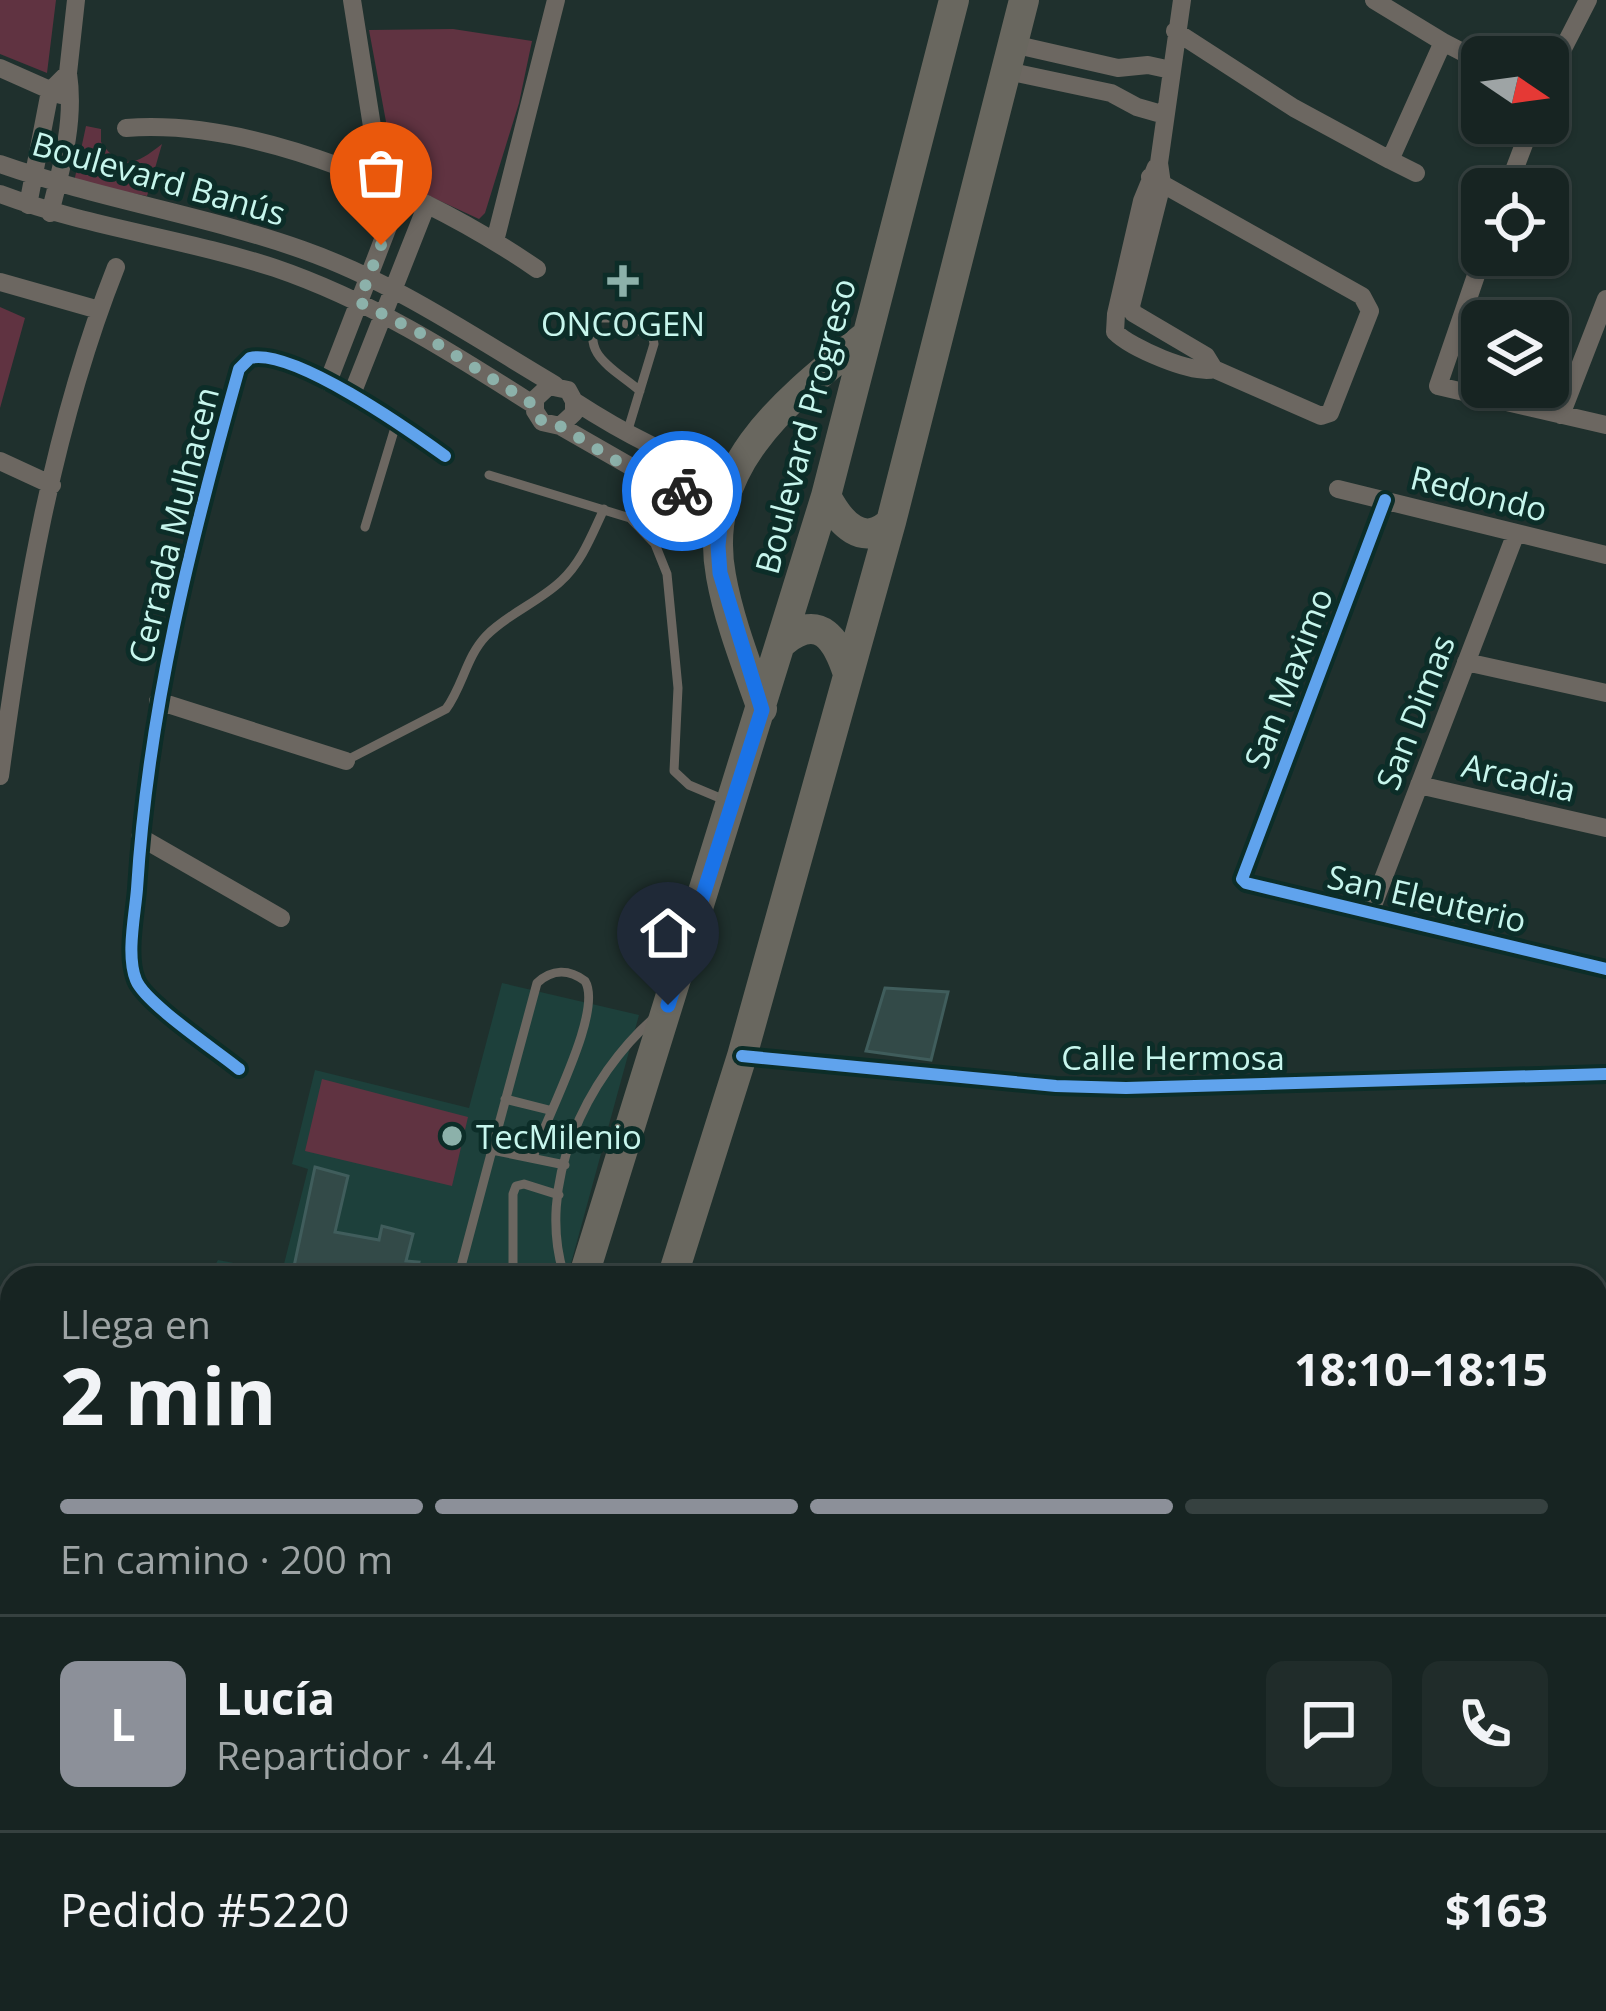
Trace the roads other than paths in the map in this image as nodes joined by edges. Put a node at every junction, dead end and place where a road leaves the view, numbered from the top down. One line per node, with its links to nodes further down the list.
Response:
1 (76, 0): 17 (street)
2 (352, 0): 29 (street)
3 (556, 0): 35 (street)
4 (954, 0): 48 (main road, Boulevard Progreso)
5 (1024, 0): 13 (main road)
6 (1182, 0): 9 (street)
7 (1374, 0): 11 (street)
8 (1588, 0): 10 (street)
9 (1175, 31): 16 (street); 23 (street)
10 (1569, 37)
11 (1443, 42): 12 (street); 23 (street)
12 (1461, 51)
13 (1010, 58): 15 (street); 19 (street); 70 (main road)
14 (0, 68): 18 (street)
15 (1118, 68): 16 (street); 19 (street)
16 (1171, 70): 21 (street)
17 (68, 73): 18 (street); 20 (street)
18 (50, 91): 20 (street); 27 (street)
19 (1111, 93): 21 (street)
20 (72, 98): 28 (street)
21 (1165, 115): 26 (street)
22 (126, 128): 29 (street)
23 (1390, 160): 25 (street)
24 (0, 164): 27 (street, Boulevard Banús)
25 (1416, 172)
26 (1157, 175): 46 (street); 47 (street); 49 (street)
27 (35, 176): 28 (street, Boulevard Banús); 33 (street)
28 (58, 182): 34 (street); 39 (street, Boulevard Banús)
29 (381, 183): 30 (street)
30 (401, 193): 32 (street); 39 (street)
31 (0, 194): 33 (street, Boulevard Banús)
32 (427, 204): 35 (street); 41 (street)
33 (28, 205): 34 (street, Boulevard Banús)
34 (50, 213): 43 (street, Boulevard Banús)
35 (495, 242): 37 (street)
36 (116, 267): 44 (street)
37 (537, 269)
38 (1476, 276): 56 (street)
39 (369, 277): 41 (street, Boulevard Banús); 43 (street)
40 (0, 282): 44 (street)
41 (394, 288): 45 (street); 51 (street, Boulevard Banús)
42 (1606, 299): 56 (street)
43 (359, 302): 45 (street, Boulevard Banús); 50 (street)
44 (99, 310): 64 (street)
45 (384, 314): 53 (street); 55 (street, Boulevard Banús)
46 (1133, 314): 47 (street); 49 (street)
47 (1115, 332): 49 (street)
48 (867, 335): 66 (main road); 67 (main road, Boulevard Progreso)
49 (1214, 370)
50 (328, 382): 53 (street); 78 (street, Cerrada Mulhacen)
51 (555, 385): 54 (street); 55 (street)
52 (640, 391): 52 (lane); 60 (lane)
53 (352, 394): 57 (street)
54 (574, 400): 59 (street); 60 (street)
55 (534, 405): 59 (street)
56 (1561, 415): 58 (street)
57 (397, 421): 61 (street); 71 (lane)
58 (1606, 425)
59 (560, 426): 66 (street)
60 (626, 434): 66 (street)
61 (446, 456)
62 (0, 461): 64 (street)
63 (489, 475): 69 (lane)
64 (52, 485): 81 (street)
65 (1338, 489): 68 (street, Redondo)
66 (726, 491): 79 (main road)
67 (826, 496): 70 (main road); 74 (main road, Boulevard Progreso)
68 (1385, 500): 72 (street, Redondo); 86 (street, San Maximo)
69 (604, 509): 80 (lane); 83 (lane)
70 (892, 522): 76 (main road)
71 (365, 527)
72 (1516, 533): 73 (street, Redondo); 75 (street, San Dimas)
73 (1606, 555)
74 (784, 641): 76 (main road); 79 (main road, Boulevard Progreso)
75 (1466, 662): 77 (street); 82 (street, San Dimas)
76 (848, 674): 91 (main road)
77 (1606, 693)
78 (158, 701): 80 (street); 85 (street, Cerrada Mulhacen)
79 (762, 710): 83 (main road, Boulevard Progreso)
80 (346, 761)
81 (0, 776)
82 (1419, 785): 84 (street, Arcadia); 87 (street, San Dimas)
83 (732, 803): 90 (main road, Boulevard Progreso)
84 (1606, 828)
85 (140, 837): 88 (street); 92 (street, Cerrada Mulhacen)
86 (1241, 874): 87 (street, San Eleuterio)
87 (1370, 913): 89 (street, San Eleuterio)
88 (281, 918)
89 (1606, 969)
90 (668, 1005): 98 (lane); 103 (main road, Boulevard Progreso)
91 (742, 1056): 93 (street, Calle Hermosa); 104 (main road)
92 (239, 1069)
93 (1606, 1074)
94 (505, 1099): 95 (lane); 95 (lane); 96 (lane)
95 (549, 1110): 97 (lane)
96 (492, 1150): 97 (lane); 100 (lane)
97 (533, 1158): 98 (lane)
98 (565, 1165): 99 (lane)
99 (559, 1195): 101 (lane); 102 (lane)
100 (461, 1266)
101 (513, 1266)
102 (564, 1266)
103 (587, 1266)
104 (676, 1266)

